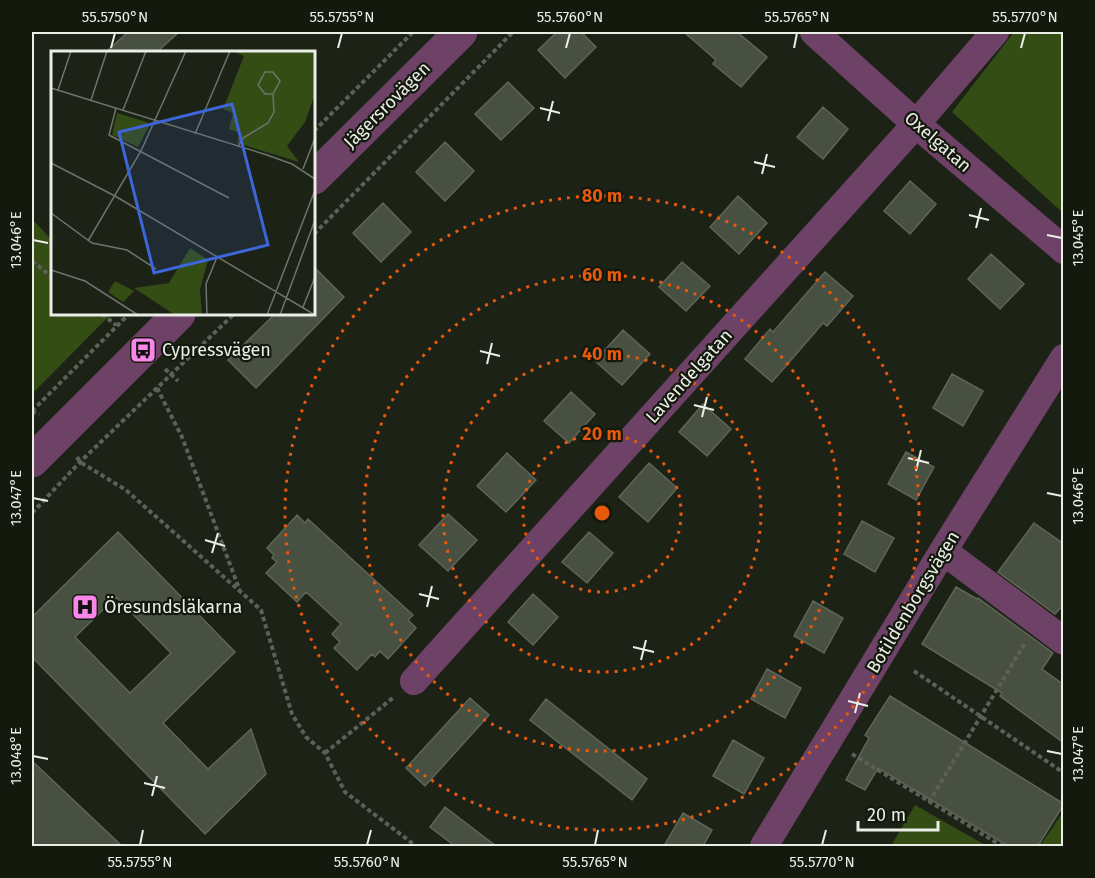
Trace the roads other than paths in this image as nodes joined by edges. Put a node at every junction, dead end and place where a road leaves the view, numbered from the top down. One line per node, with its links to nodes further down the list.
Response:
1 (461, 32): 5 (street, Jägersrovägen)
2 (814, 32): 4 (street, Oxelgatan)
3 (995, 32): 4 (street, Lavendelgatan)
4 (916, 124): 6 (street, Oxelgatan); 12 (street, Lavendelgatan)
5 (315, 177)
6 (1064, 250)
7 (178, 315): 9 (street)
8 (1064, 358): 10 (street, Botildenborgsvägen)
9 (32, 461)
10 (943, 552): 11 (street); 13 (street, Botildenborgsvägen)
11 (1064, 641)
12 (414, 681)
13 (764, 846)

